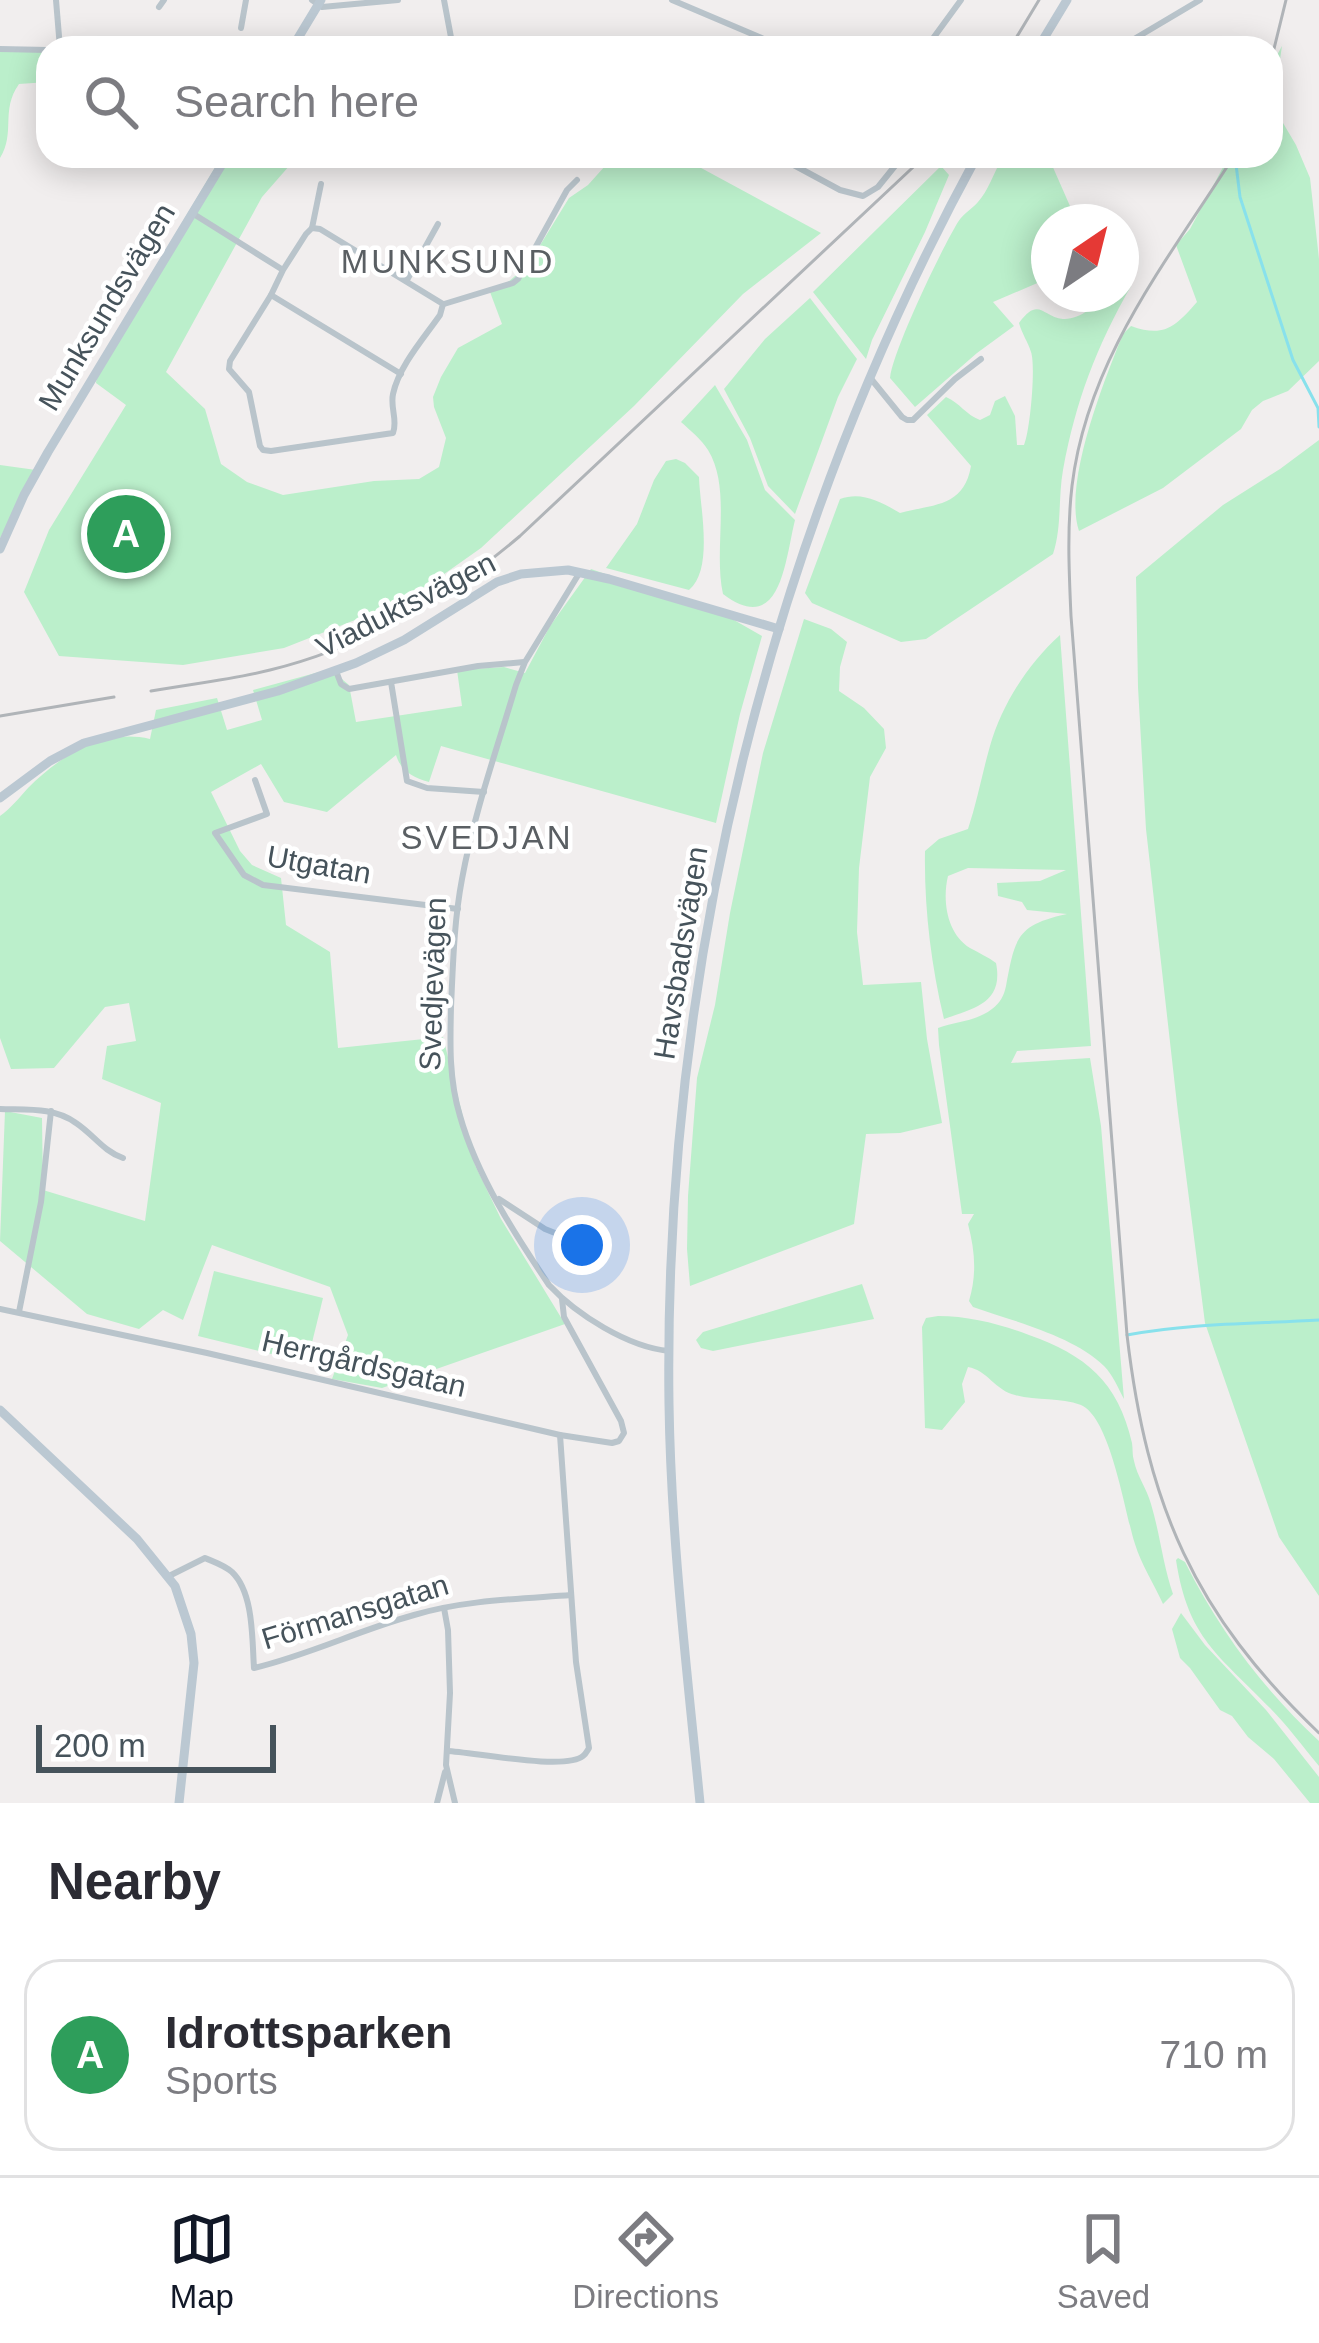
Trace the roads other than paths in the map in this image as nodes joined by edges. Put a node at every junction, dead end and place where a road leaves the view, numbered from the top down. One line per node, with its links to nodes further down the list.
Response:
1 (56, 0): 11 (street)
2 (246, 0): 10 (street)
3 (398, 0): 8 (street)
4 (444, 0): 13 (street)
5 (675, 0): 14 (street)
6 (1067, 0): 16 (street)
7 (1200, 0): 17 (street)
8 (317, 2): 12 (street)
9 (956, 2): 15 (street)
10 (241, 28)
11 (59, 36)
12 (299, 36)
13 (451, 36)
14 (746, 36)
15 (934, 36)
16 (1045, 36)
17 (1139, 36)
18 (0, 49): 19 (street)
19 (36, 50)
20 (220, 168): 26 (street, Munksundsvägen)
21 (799, 168): 22 (street)
22 (893, 168)
23 (971, 168): 35 (street, Havsbadsvägen)
24 (577, 180): 32 (street)
25 (321, 184): 28 (street)
26 (192, 213): 29 (street); 36 (street, Munksundsvägen)
27 (438, 224): 30 (street)
28 (312, 229): 29 (street); 30 (street)
29 (283, 270): 31 (street)
30 (407, 280): 32 (street)
31 (271, 295): 34 (street); 34 (street)
32 (443, 304): 34 (street)
33 (981, 359): 35 (street)
34 (401, 374)
35 (870, 377): 38 (street, Havsbadsvägen)
36 (0, 546)
37 (580, 572): 38 (street, Viaduktsvägen); 39 (street, Svedjevägen); 40 (street, Viaduktsvägen)
38 (779, 628): 54 (street, Havsbadsvägen)
39 (525, 662): 41 (street); 43 (street, Svedjevägen)
40 (336, 671): 41 (street); 44 (street, Viaduktsvägen)
41 (391, 682): 43 (street)
42 (255, 780): 45 (street, Utgatan)
43 (484, 792): 45 (street, Svedjevägen)
44 (0, 798)
45 (458, 909): 49 (street, Svedjevägen)
46 (0, 1108): 47 (street)
47 (51, 1111): 48 (street); 53 (street)
48 (124, 1158)
49 (495, 1198): 50 (street); 51 (street, Svedjevägen)
50 (600, 1251)
51 (562, 1299): 54 (street, Svedjevägen); 56 (street, Svedjevägen)
52 (0, 1309): 53 (street, Herrgårdsgatan)
53 (20, 1312): 56 (street, Herrgårdsgatan)
54 (669, 1351): 65 (street, Havsbadsvägen)
55 (0, 1410): 57 (street)
56 (560, 1436): 58 (street)
57 (168, 1576): 59 (street, Förmansgatan); 62 (street)
58 (572, 1595): 59 (street, Förmansgatan); 60 (street)
59 (444, 1608): 60 (street)
60 (447, 1751): 61 (street)
61 (446, 1765): 63 (street); 64 (street)
62 (179, 1803)
63 (437, 1803)
64 (454, 1803)
65 (700, 1803)

